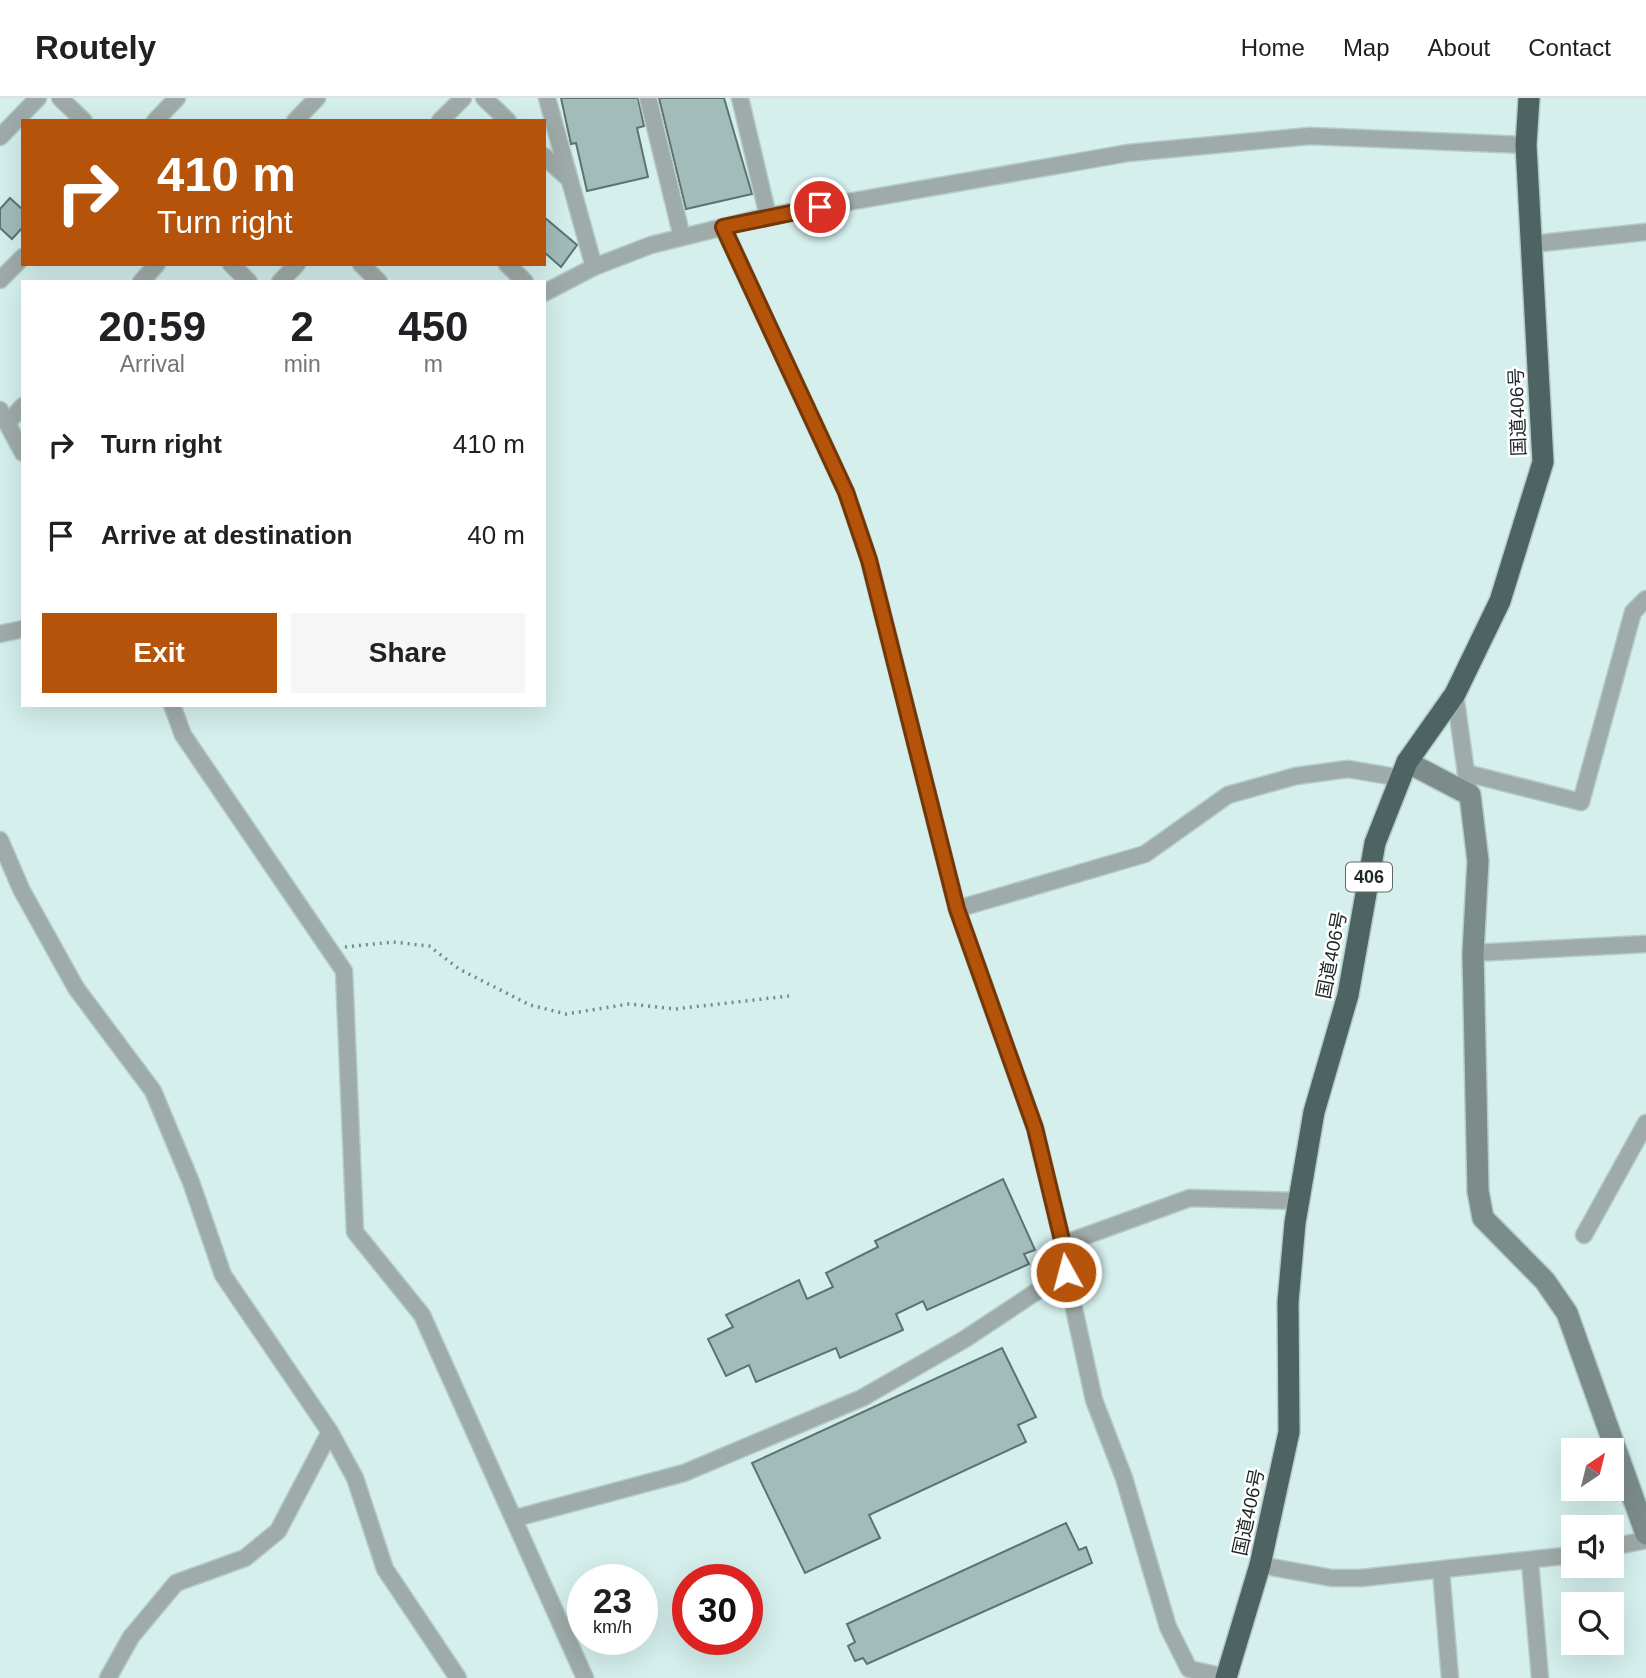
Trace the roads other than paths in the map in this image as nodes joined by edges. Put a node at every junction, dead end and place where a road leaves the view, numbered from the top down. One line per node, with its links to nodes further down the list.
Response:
1 (38, 98): 16 (street)
2 (60, 98): 11 (street)
3 (177, 98): 12 (street)
4 (317, 98): 13 (street)
5 (463, 98): 14 (street)
6 (485, 98): 15 (street)
7 (547, 98): 19 (street)
8 (648, 98): 23 (street)
9 (740, 98): 20 (street)
10 (1529, 98): 17 (highway, 国道406号 / 406)
11 (82, 119)
12 (157, 119)
13 (297, 119)
14 (442, 119)
15 (506, 119)
16 (0, 138)
17 (1526, 145): 20 (street); 24 (highway, 国道406号 / 406)
18 (546, 158): 19 (street)
19 (568, 179): 31 (street)
20 (768, 216): 21 (street)
21 (723, 227): 23 (street); 51 (street)
22 (1646, 232): 24 (street)
23 (682, 237): 31 (street)
24 (1532, 244): 45 (highway, 国道406号 / 406)
25 (21, 259): 32 (street)
26 (155, 266): 33 (street)
27 (233, 266): 34 (street)
28 (295, 266): 35 (street)
29 (363, 266): 36 (street)
30 (509, 266): 37 (street)
31 (594, 267): 38 (street)
32 (0, 280)
33 (143, 280)
34 (246, 280)
35 (282, 280)
36 (377, 280)
37 (523, 280)
38 (546, 292)
39 (21, 407): 40 (street)
40 (3, 417): 41 (street)
41 (21, 449)
42 (1646, 599): 48 (street)
43 (21, 629): 44 (street)
44 (0, 634)
45 (1455, 694): 47 (highway, 国道406号 / 406); 48 (street)
46 (173, 707): 60 (street)
47 (1404, 770): 49 (street); 51 (street); 55 (highway, 国道406号 / 406)
48 (1466, 773): 49 (street)
49 (1470, 795): 53 (street)
50 (0, 840): 59 (street)
51 (957, 909): 57 (street)
52 (1646, 944): 53 (street)
53 (1473, 953): 61 (street)
54 (1646, 1123): 56 (street)
55 (1298, 1201): 57 (street); 66 (highway, 国道406号 / 406)
56 (1584, 1235)
57 (1063, 1244): 58 (street)
58 (1066, 1272): 60 (street); 71 (street)
59 (330, 1432): 68 (street); 69 (street)
60 (516, 1518): 70 (street)
61 (1646, 1534)
62 (1646, 1540): 63 (street)
63 (1624, 1545)
64 (1561, 1557): 65 (street)
65 (1530, 1562): 67 (street); 73 (street)
66 (1260, 1564): 67 (street); 71 (highway, 国道406号 / 406)
67 (1441, 1570): 72 (street)
68 (108, 1678)
69 (458, 1678)
70 (585, 1678)
71 (1226, 1678)
72 (1450, 1678)
73 (1540, 1678)

